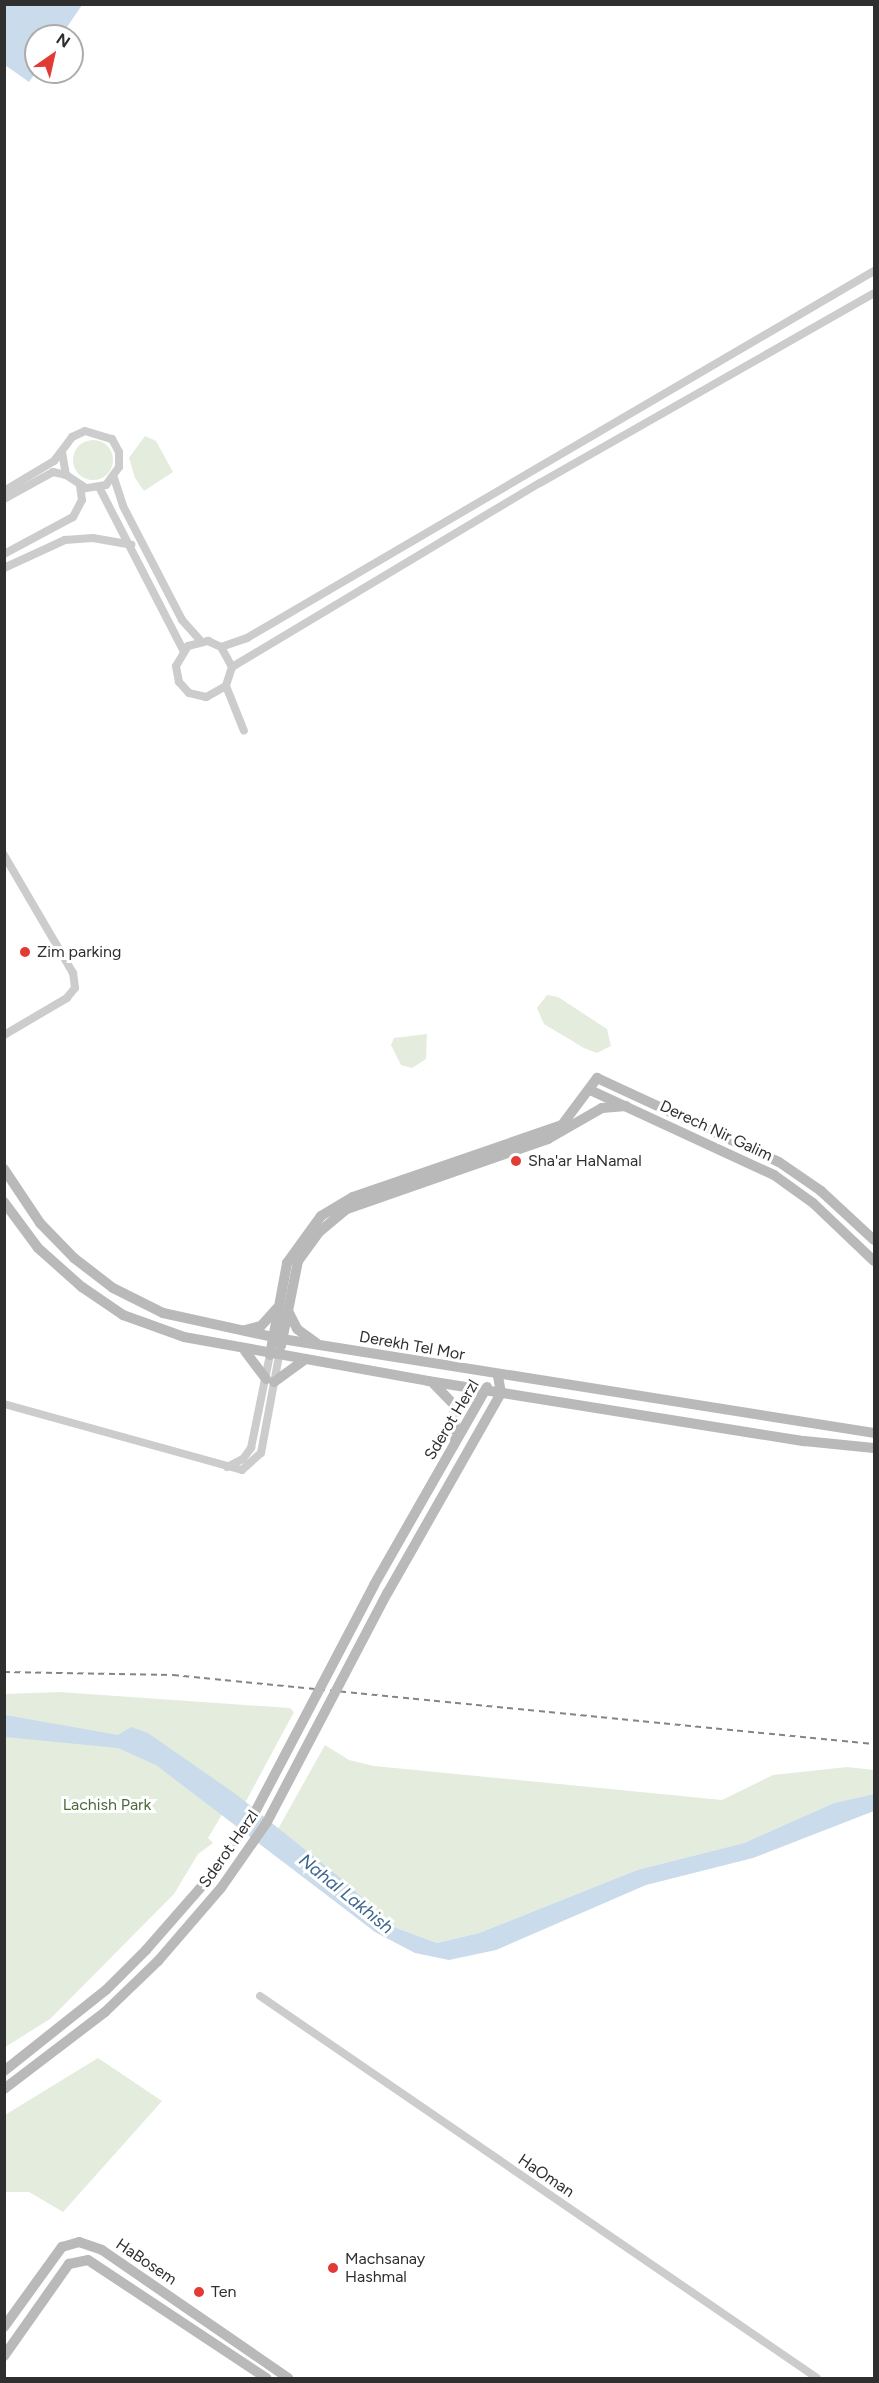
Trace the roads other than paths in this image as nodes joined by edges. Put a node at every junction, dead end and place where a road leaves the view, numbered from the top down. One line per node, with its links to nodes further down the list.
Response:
1 (874, 271): 14 (street)
2 (874, 293): 16 (street)
3 (62, 453): 4 (street); 5 (street); 8 (street)
4 (66, 475): 6 (street); 9 (street)
5 (114, 478): 7 (street); 13 (street)
6 (80, 486): 7 (street); 11 (street)
7 (99, 487): 10 (street)
8 (4, 491)
9 (4, 499)
10 (131, 545): 12 (street); 15 (street)
11 (4, 554)
12 (4, 568)
13 (201, 641): 14 (street); 15 (street)
14 (221, 647): 16 (street)
15 (183, 650): 17 (street)
16 (232, 667): 17 (street)
17 (225, 686): 18 (street)
18 (244, 731)
19 (4, 855): 20 (street)
20 (4, 1035)
21 (595, 1092): 22 (street, Derech Nir Galim); 23 (street); 26 (street, Derech Nir Galim); 28 (street)
22 (626, 1106): 23 (street); 27 (street, Derech Nir Galim)
23 (582, 1121): 28 (street)
24 (4, 1169): 29 (street, Derekh Tel Mor)
25 (4, 1202): 32 (street, Derekh Tel Mor)
26 (874, 1240)
27 (874, 1262)
28 (283, 1306): 29 (street); 30 (street); 31 (street)
29 (240, 1331): 30 (street, Derekh Tel Mor)
30 (278, 1339): 31 (street, Derekh Tel Mor); 33 (street)
31 (322, 1346): 35 (street, Derekh Tel Mor)
32 (245, 1350): 33 (street, Derekh Tel Mor); 36 (street)
33 (275, 1355): 34 (street, Derekh Tel Mor); 36 (street)
34 (304, 1360): 36 (street); 37 (street, Derekh Tel Mor)
35 (498, 1376): 38 (street, Sderot Herzl); 39 (street, Sderot Herzl); 41 (street, Derekh Tel Mor)
36 (270, 1381): 40 (street)
37 (428, 1381): 38 (street, Derekh Tel Mor); 42 (street)
38 (484, 1390): 39 (street, Derekh Tel Mor); 42 (street, Sderot Herzl)
39 (501, 1393): 43 (street, Derekh Tel Mor); 46 (street, Sderot Herzl, bridge)
40 (4, 1404)
41 (874, 1433)
42 (455, 1442): 45 (street, Sderot Herzl, bridge)
43 (874, 1448)
44 (260, 1996): 51 (street, HaOman)
45 (4, 2071)
46 (4, 2089)
47 (4, 2327): 50 (street, HaBosem)
48 (4, 2356): 49 (street, HaBosem)
49 (266, 2379)
50 (288, 2379)
51 (817, 2379)

